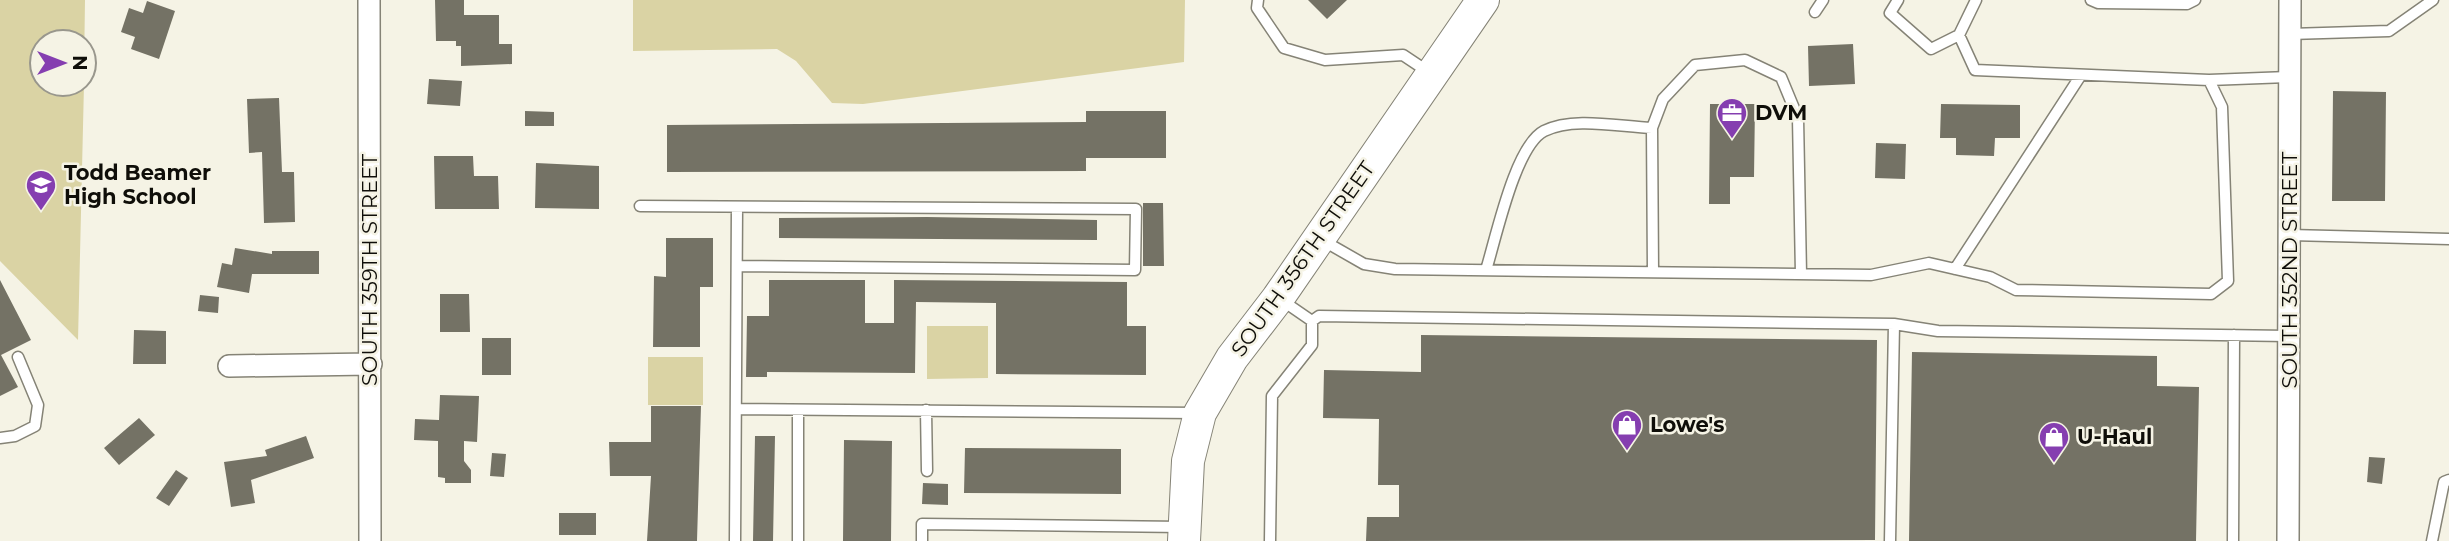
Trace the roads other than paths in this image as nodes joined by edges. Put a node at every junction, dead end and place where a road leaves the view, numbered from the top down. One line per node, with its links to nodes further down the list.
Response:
1 (369, 0): 35 (street, SOUTH 359TH STREET)
2 (1258, 0): 14 (lane)
3 (1483, 0): 14 (main road, SOUTH 356TH STREET)
4 (1823, 0): 11 (lane)
5 (1898, 0): 13 (lane)
6 (1976, 0): 13 (lane)
7 (2091, 0): 8 (lane)
8 (2195, 0)
9 (2290, 0): 12 (street, SOUTH 352ND STREET)
10 (2433, 0): 12 (lane)
11 (1815, 12)
12 (2291, 34): 16 (street, SOUTH 352ND STREET)
13 (1959, 35): 15 (lane)
14 (1433, 75): 22 (main road, SOUTH 356TH STREET)
15 (2081, 75): 17 (lane); 25 (lane)
16 (2291, 78): 17 (lane); 21 (street, SOUTH 352ND STREET)
17 (2210, 80): 25 (lane)
18 (1652, 128): 26 (lane); 27 (lane); 28 (lane)
19 (640, 206): 20 (lane)
20 (737, 206): 24 (lane); 24 (lane)
21 (2290, 235): 23 (lane); 33 (street, SOUTH 352ND STREET)
22 (1319, 238): 26 (lane); 29 (main road, SOUTH 356TH STREET)
23 (2449, 239)
24 (737, 267): 37 (lane)
25 (1955, 268): 28 (lane)
26 (1486, 270): 27 (lane)
27 (1653, 272): 28 (lane)
28 (1801, 274)
29 (1278, 298): 30 (lane); 40 (main road, SOUTH 356TH STREET)
30 (1312, 321): 31 (lane); 49 (lane)
31 (1894, 324): 32 (lane); 50 (lane)
32 (2234, 335): 33 (lane); 51 (lane)
33 (2289, 336): 52 (street, SOUTH 352ND STREET)
34 (18, 357): 41 (lane)
35 (370, 364): 36 (street); 45 (street, SOUTH 359TH STREET)
36 (229, 366)
37 (736, 409): 38 (lane); 46 (lane)
38 (798, 410): 39 (lane); 47 (lane)
39 (926, 411): 40 (lane); 42 (lane)
40 (1200, 412): 44 (main road, SOUTH 356TH STREET)
41 (0, 438)
42 (927, 471)
43 (2449, 480): 53 (lane)
44 (1184, 534): 48 (lane)
45 (369, 541)
46 (735, 541)
47 (797, 541)
48 (922, 541)
49 (1270, 541)
50 (1890, 541)
51 (2233, 541)
52 (2288, 541)
53 (2431, 541)

